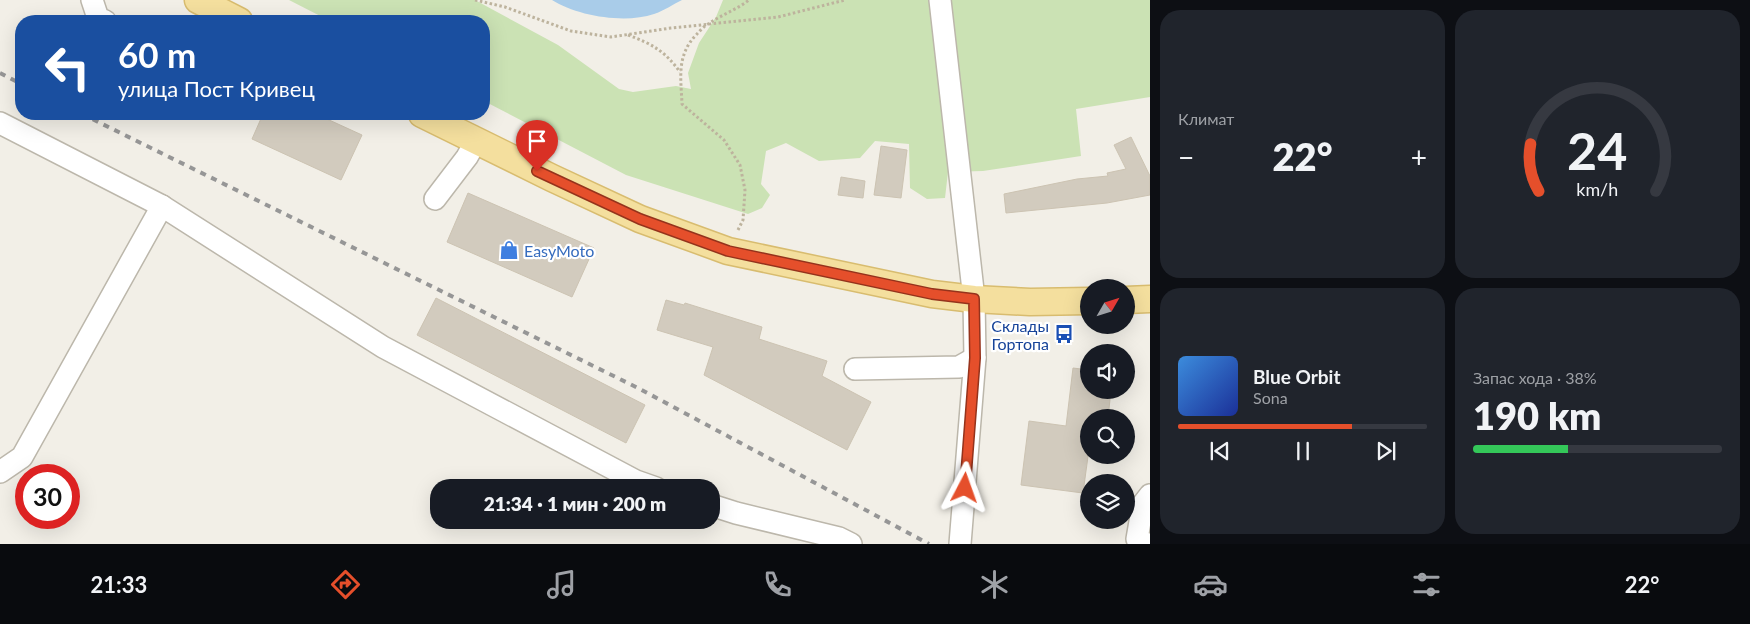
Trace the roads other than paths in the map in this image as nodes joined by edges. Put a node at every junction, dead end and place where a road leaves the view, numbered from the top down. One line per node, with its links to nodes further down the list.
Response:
1 (92, 0): 4 (street)
2 (198, 0): 5 (main road)
3 (940, 0): 11 (street)
4 (97, 15)
5 (227, 15)
6 (434, 120): 8 (main road)
7 (0, 123): 10 (street)
8 (476, 141): 9 (street); 11 (main road)
9 (435, 199)
10 (162, 206): 17 (street); 18 (street)
11 (974, 299): 14 (main road); 15 (street)
12 (1150, 299): 13 (main road)
13 (1135, 300)
14 (1080, 301)
15 (975, 358): 16 (street); 22 (street)
16 (855, 370)
17 (0, 472)
18 (632, 479)
19 (1150, 495): 23 (street)
20 (720, 508): 21 (street)
21 (851, 544)
22 (960, 544)
23 (1146, 544)

